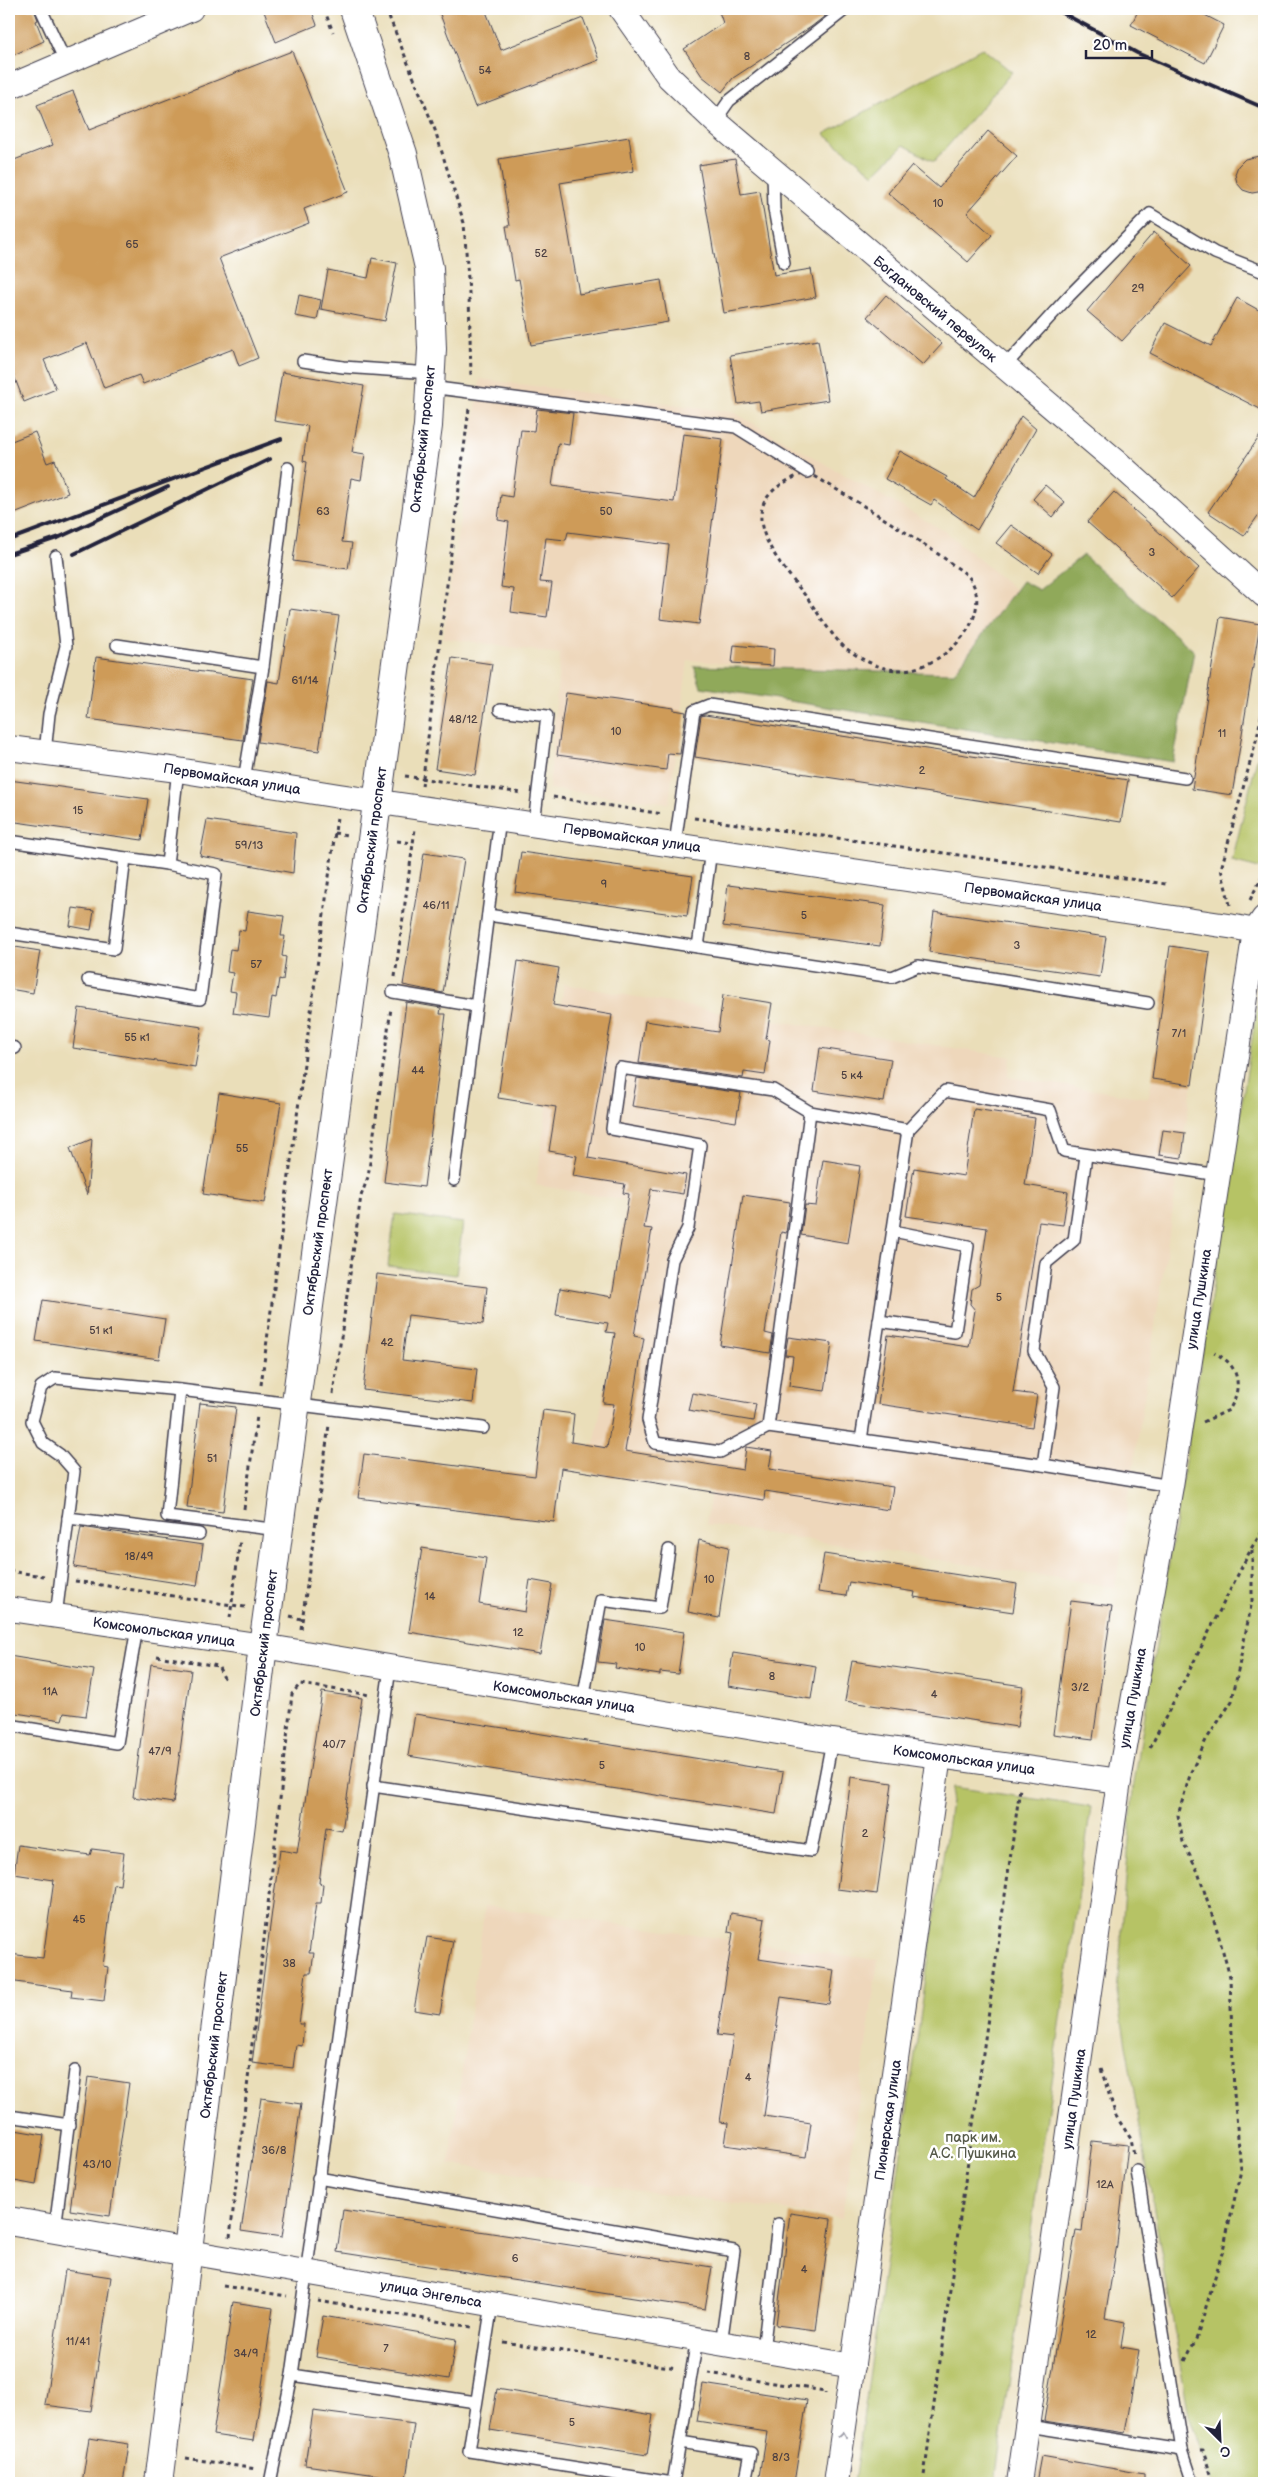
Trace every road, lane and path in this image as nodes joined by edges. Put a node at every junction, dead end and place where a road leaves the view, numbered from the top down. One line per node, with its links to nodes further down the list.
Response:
1 (41, 9): 9 (lane)
2 (324, 9): 8 (path)
3 (354, 9): 17 (main road, Октябрьский проспект)
4 (386, 9): 18 (path)
5 (621, 9): 11 (street, Богдановский переулок)
6 (846, 9): 11 (lane)
7 (183, 10): 9 (street)
8 (334, 34)
9 (65, 61): 10 (street)
10 (9, 86)
11 (715, 121): 12 (street, Богдановский переулок)
12 (773, 170): 13 (lane); 16 (street, Богдановский переулок)
13 (784, 263)
14 (1264, 272): 16 (lane)
15 (303, 361): 17 (lane)
16 (1004, 368): 22 (street, Богдановский переулок)
17 (430, 380): 18 (lane); 30 (main road, Октябрьский проспект)
18 (471, 392): 20 (lane); 31 (path)
19 (288, 468): 24 (lane)
20 (808, 472): 20 (path)
21 (56, 556): 28 (lane)
22 (1264, 595)
23 (117, 646): 24 (lane)
24 (262, 667): 33 (lane)
25 (1264, 703): 48 (path)
26 (500, 710): 34 (lane)
27 (9, 748): 28 (street, Первомайская улица)
28 (45, 753): 29 (street, Первомайская улица)
29 (178, 770): 33 (street, Первомайская улица); 45 (lane)
30 (382, 772): 31 (path); 36 (main road, Октябрьский проспект)
31 (423, 778): 34 (path); 37 (path)
32 (1185, 778): 38 (lane)
33 (244, 780): 35 (street, Первомайская улица)
34 (537, 795): 38 (path); 40 (lane)
35 (339, 796): 36 (street, Первомайская улица); 64 (path)
36 (377, 801): 37 (street, Первомайская улица); 65 (main road, Октябрьский проспект)
37 (418, 807): 39 (street, Первомайская улица); 52 (path)
38 (679, 816): 42 (lane); 46 (path)
39 (500, 819): 40 (street, Первомайская улица); 47 (lane)
40 (534, 824): 42 (street, Первомайская улица)
41 (9, 841): 44 (lane)
42 (675, 844): 43 (street, Первомайская улица)
43 (711, 850): 48 (street, Первомайская улица); 50 (lane)
44 (125, 858): 45 (lane); 49 (lane)
45 (167, 864): 51 (lane)
46 (1166, 884)
47 (488, 915): 50 (lane); 54 (lane)
48 (1255, 928): 58 (street, улица Пушкина)
49 (9, 933)
50 (698, 948): 53 (lane)
51 (88, 980)
52 (393, 992): 54 (lane); 66 (path)
53 (1148, 1003)
54 (476, 1006): 59 (lane)
55 (810, 1112): 56 (lane); 68 (lane); 68 (lane)
56 (908, 1130): 57 (lane); 60 (lane)
57 (1086, 1156): 58 (lane); 71 (lane)
58 (1218, 1175): 72 (street, улица Пушкина)
59 (454, 1180)
60 (893, 1231): 61 (lane); 61 (lane)
61 (879, 1321): 70 (lane)
62 (1208, 1351): 67 (path)
63 (180, 1390): 64 (lane); 73 (lane); 74 (lane)
64 (259, 1400): 65 (lane); 74 (path)
65 (296, 1405): 66 (lane); 76 (main road, Октябрьский проспект)
66 (331, 1409): 69 (lane); 86 (path)
67 (1197, 1422)
68 (768, 1427): 70 (lane)
69 (483, 1428)
70 (861, 1440): 71 (lane)
71 (1043, 1464): 72 (lane)
72 (1171, 1486): 101 (street, улица Пушкина)
73 (68, 1518): 77 (lane); 81 (lane)
74 (242, 1526): 76 (lane); 82 (path)
75 (1264, 1529): 78 (path)
76 (279, 1530): 84 (main road, Октябрьский проспект)
77 (199, 1534)
78 (1252, 1546): 98 (path); 125 (path)
79 (669, 1550): 95 (lane)
80 (9, 1571): 81 (path)
81 (61, 1579): 82 (path); 85 (lane)
82 (232, 1605): 84 (path); 88 (path)
83 (9, 1609): 85 (street, Комсомольская улица)
84 (268, 1611): 86 (path); 89 (main road, Октябрьский проспект)
85 (56, 1616): 87 (street, Комсомольская улица)
86 (301, 1619): 91 (path)
87 (137, 1628): 88 (street, Комсомольская улица); 90 (lane)
88 (227, 1641): 89 (street, Комсомольская улица)
89 (263, 1646): 91 (street, Комсомольская улица); 113 (main road, Октябрьский проспект)
90 (133, 1652): 93 (path); 96 (lane)
91 (301, 1654): 92 (street, Комсомольская улица)
92 (390, 1668): 94 (lane); 95 (street, Комсомольская улица)
93 (226, 1682)
94 (386, 1698): 102 (lane); 112 (path)
95 (583, 1700): 97 (street, Комсомольская улица)
96 (9, 1725)
97 (832, 1740): 99 (street, Комсомольская улица); 102 (lane)
98 (1146, 1755)
99 (940, 1756): 100 (street, Комсомольская улица); 122 (street, Пионерская улица)
100 (1022, 1768): 101 (street, Комсомольская улица); 138 (path)
101 (1119, 1782): 103 (street, улица Пушкина)
102 (373, 1786): 108 (lane)
103 (1084, 2027): 107 (path); 128 (street, улица Пушкина)
104 (75, 2071): 106 (lane)
105 (9, 2116): 106 (lane)
106 (68, 2125): 111 (lane)
107 (1137, 2172): 125 (lane)
108 (318, 2178): 114 (lane); 120 (lane)
109 (9, 2221): 111 (main road, улица Энгельса)
110 (778, 2224): 121 (lane)
111 (55, 2229): 113 (main road, улица Энгельса)
112 (229, 2241)
113 (188, 2252): 114 (street, улица Энгельса); 131 (main road, Октябрьский проспект)
114 (307, 2272): 116 (lane); 117 (street, улица Энгельса)
115 (223, 2286): 116 (path)
116 (303, 2299): 118 (path); 124 (lane)
117 (492, 2304): 118 (lane); 119 (street, улица Энгельса)
118 (488, 2330): 123 (path); 127 (lane)
119 (697, 2340): 120 (street, улица Энгельса); 123 (lane)
120 (720, 2344): 121 (street, улица Энгельса)
121 (763, 2351): 122 (street, улица Энгельса)
122 (853, 2366): 137 (street, Пионерская улица, one-way to 122)
123 (692, 2370): 126 (path); 129 (lane)
124 (292, 2375): 127 (lane); 132 (lane)
125 (1171, 2389): 130 (lane)
126 (824, 2400)
127 (476, 2402): 135 (lane)
128 (1028, 2426): 130 (lane); 139 (street, улица Пушкина)
129 (680, 2442): 135 (lane); 136 (lane)
130 (1182, 2450): 140 (lane)
131 (163, 2455): 132 (path); 133 (main road, Октябрьский проспект)
132 (272, 2471): 134 (lane)
133 (159, 2483)
134 (270, 2483)
135 (673, 2483)
136 (745, 2483)
137 (836, 2483)
138 (923, 2483)
139 (1019, 2483)
140 (1193, 2483)

